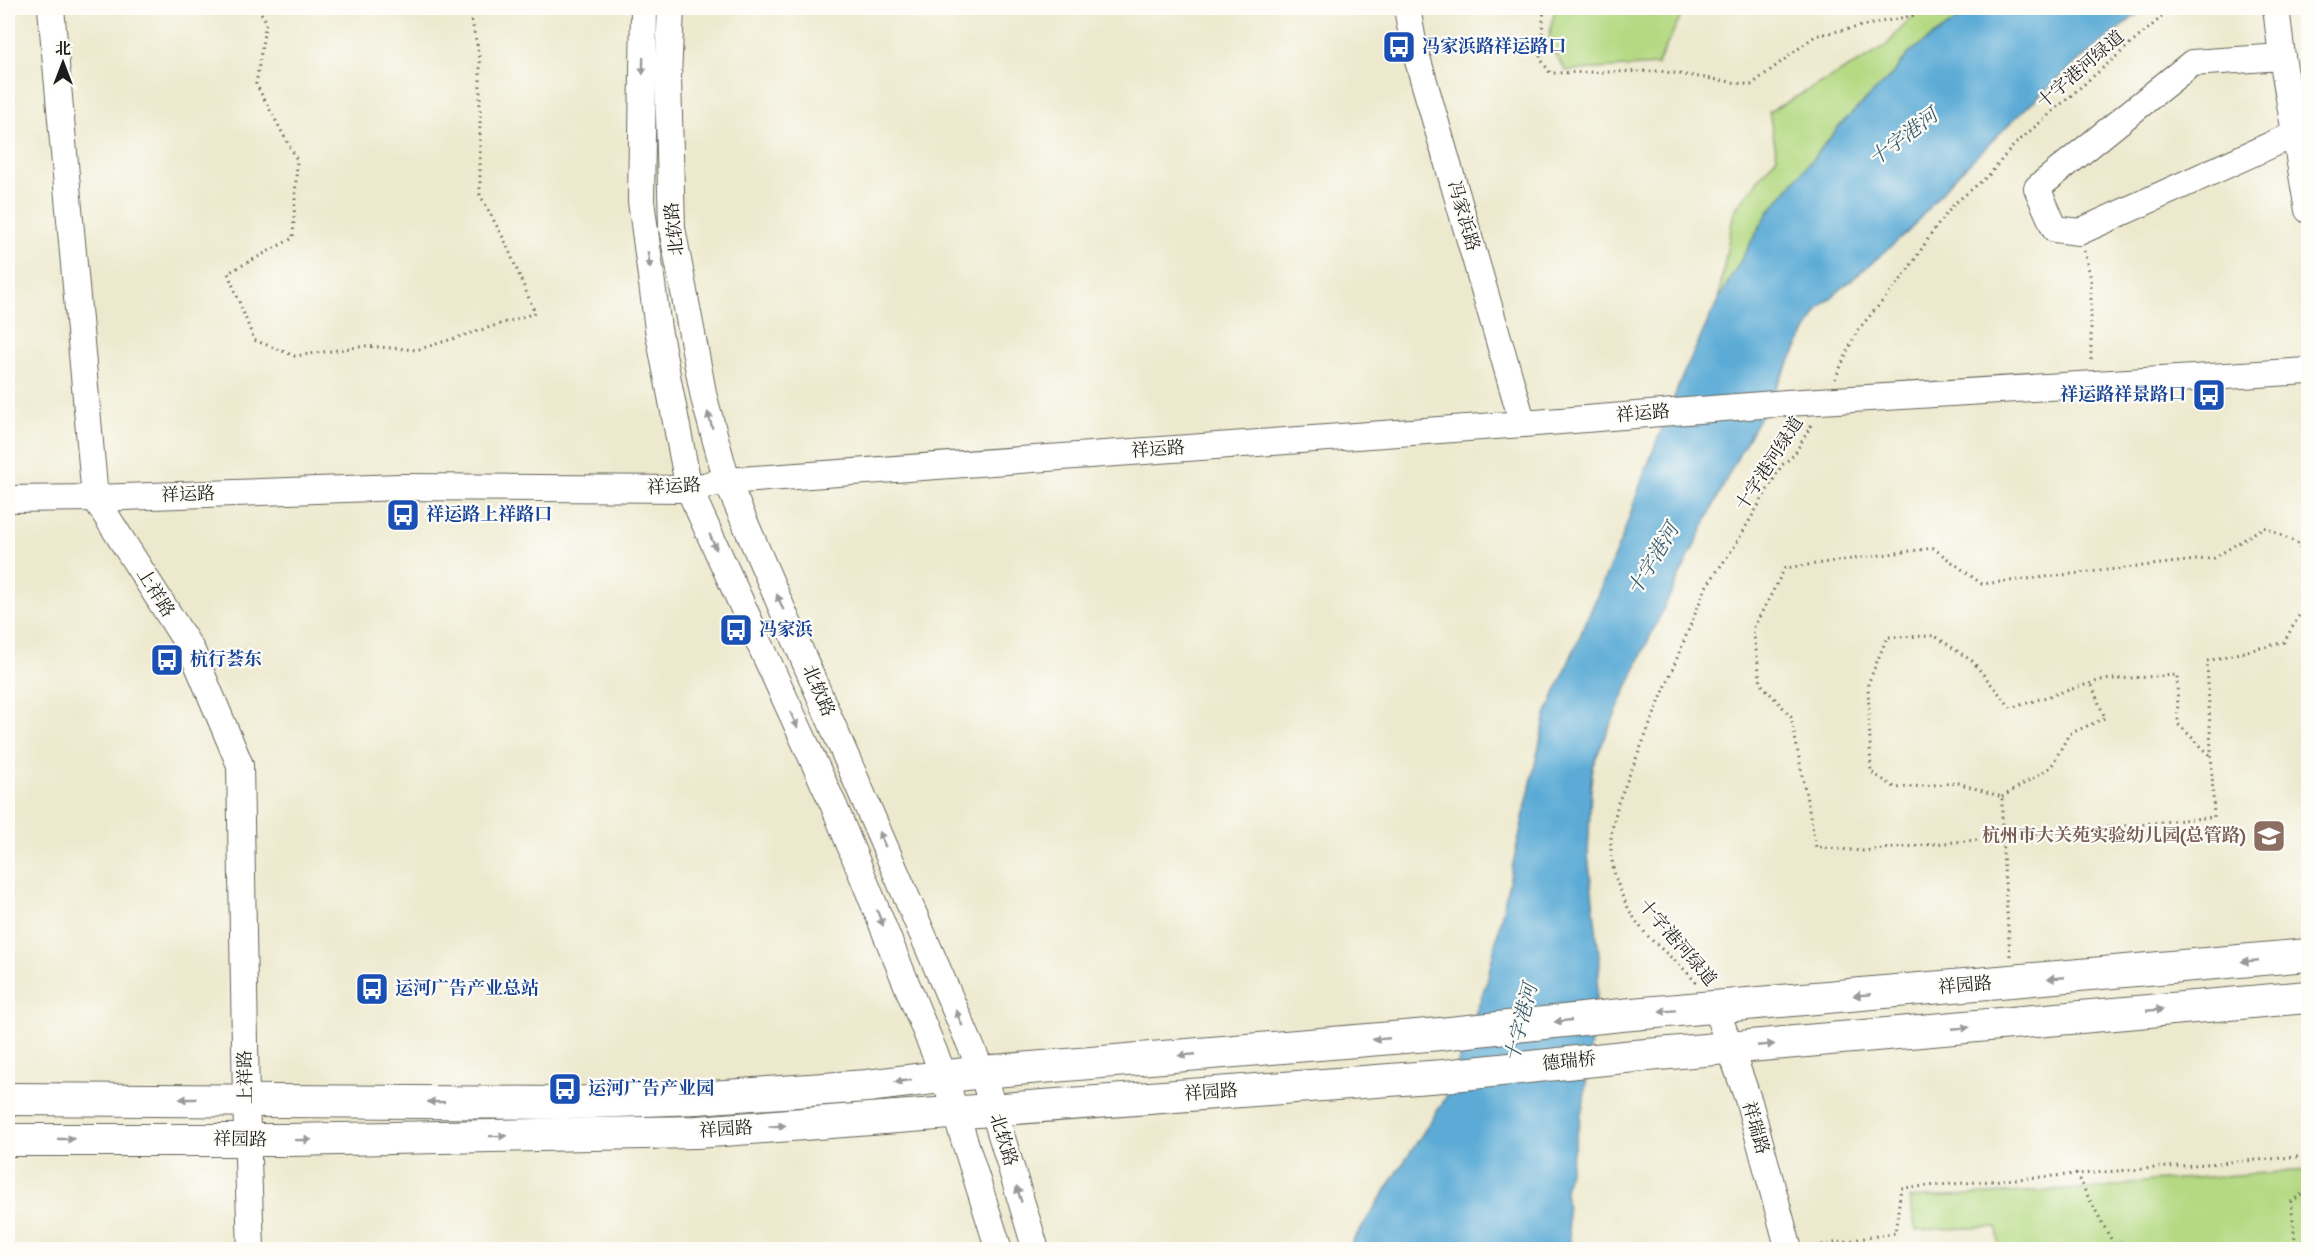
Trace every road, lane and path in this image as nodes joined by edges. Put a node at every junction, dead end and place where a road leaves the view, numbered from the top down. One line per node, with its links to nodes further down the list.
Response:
1 (51, 8): 22 (street, 上祥路)
2 (258, 8): 3 (path)
3 (469, 8)
4 (644, 8): 21 (street, 北软路, one-way to 21)
5 (671, 8): 20 (street, 北软路, one-way to 5)
6 (1407, 8): 19 (street, 冯家浜路)
7 (1544, 8): 8 (path)
8 (1948, 8)
9 (2172, 8): 18 (path, 十字港河绿道)
10 (2276, 8): 11 (street)
11 (2282, 57): 12 (street); 15 (street)
12 (2299, 95): 13 (street)
13 (2295, 135): 14 (street); 15 (street)
14 (2308, 210)
15 (2079, 232): 17 (path)
16 (2308, 370): 17 (street, 祥运路)
17 (2091, 384): 18 (street, 祥运路)
18 (1825, 401): 19 (street, 祥运路); 33 (path, 十字港河绿道)
19 (1523, 424): 20 (street, 祥运路)
20 (727, 480): 21 (street, 祥运路); 35 (street, 北软路, one-way to 20)
21 (689, 489): 22 (street, 祥运路); 36 (street, 北软路, one-way to 36)
22 (95, 498): 23 (street, 祥运路); 39 (street, 上祥路)
23 (8, 499)
24 (2308, 590): 29 (path)
25 (2308, 600): 27 (path)
26 (2091, 684): 27 (path); 28 (path); 28 (path)
27 (2211, 757): 29 (path)
28 (2002, 797): 29 (path)
29 (2002, 838): 31 (path)
30 (2308, 955): 31 (main road, 祥园路, one-way to 31)
31 (2011, 982): 33 (main road, 祥园路, one-way to 33)
32 (2308, 997): 34 (main road, one-way to 32)
33 (1716, 1008): 34 (street, 祥瑞路); 35 (main road, 祥园路, one-way to 35)
34 (1730, 1048): 37 (main road, 德瑞桥); 47 (street, 祥瑞路)
35 (982, 1072): 36 (main road, 祥园路); 40 (street, 北软路)
36 (944, 1076): 39 (main road, 祥园路, one-way to 39); 41 (street, 北软路)
37 (1443, 1076): 40 (main road, 祥园路)
38 (8, 1099): 39 (main road, 祥园路, one-way to 38)
39 (246, 1100): 42 (street, 上祥路)
40 (993, 1110): 41 (main road, 祥园路); 50 (street, 北软路, one-way to 40)
41 (955, 1113): 42 (main road, 祥园路, one-way to 41); 49 (street, 北软路)
42 (247, 1139): 43 (main road, 祥园路, one-way to 42); 48 (street, 上祥路)
43 (8, 1140)
44 (2308, 1157): 45 (path)
45 (2076, 1174): 47 (path); 51 (path)
46 (2308, 1189): 52 (path)
47 (1797, 1249)
48 (251, 1250)
49 (999, 1250)
50 (1036, 1250)
51 (2112, 1250)
52 (2296, 1250)

